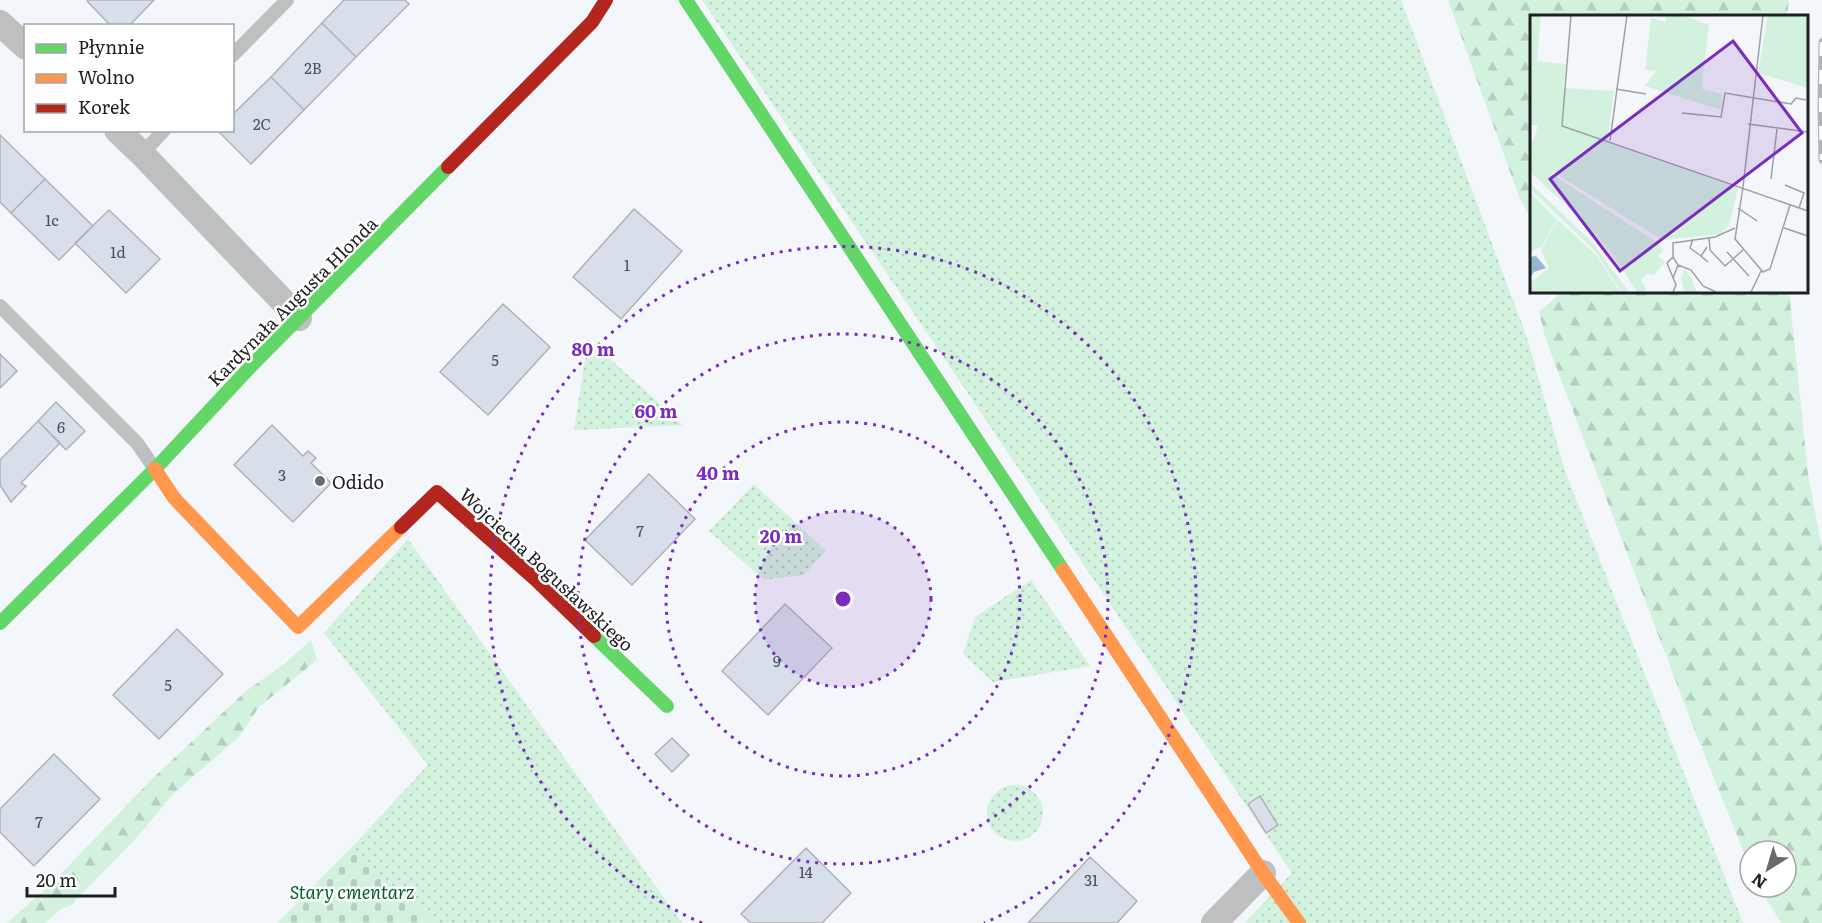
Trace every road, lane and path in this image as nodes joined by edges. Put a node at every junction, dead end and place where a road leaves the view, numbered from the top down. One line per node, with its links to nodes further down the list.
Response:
1 (287, 0): 6 (lane)
2 (606, 0): 11 (street, Kardynała Augusta Hlonda)
3 (686, 0): 15 (street)
4 (0, 23): 5 (street)
5 (24, 45)
6 (234, 54)
7 (119, 132): 9 (street)
8 (162, 132): 9 (lane)
9 (142, 154): 11 (street)
10 (0, 306): 12 (lane)
11 (299, 318): 12 (street, Kardynała Augusta Hlonda)
12 (155, 469): 13 (street, Kardynała Augusta Hlonda); 14 (street, Wojciecha Bogusławskiego)
13 (0, 623)
14 (667, 706)
15 (1263, 873): 16 (street); 17 (street)
16 (1214, 923)
17 (1299, 923)

